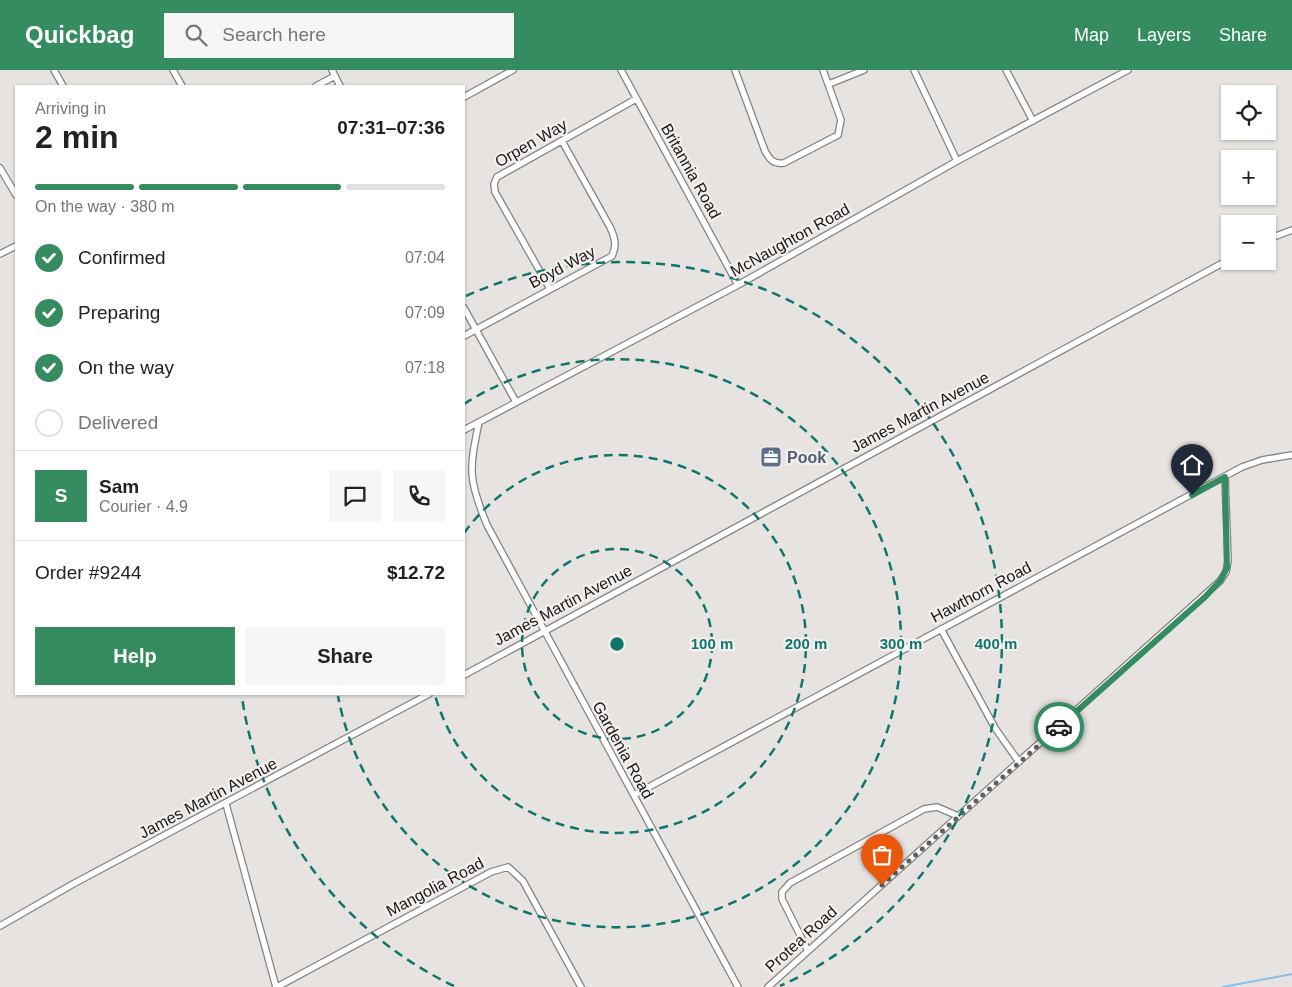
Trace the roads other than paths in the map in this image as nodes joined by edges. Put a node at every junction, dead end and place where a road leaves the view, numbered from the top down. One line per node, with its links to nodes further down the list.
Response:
1 (54, 70): 13 (street)
2 (173, 70): 14 (street)
3 (513, 70): 17 (street)
4 (621, 70): 18 (street, Britannia Road)
5 (735, 70): 12 (street)
6 (823, 70): 12 (street)
7 (864, 70): 12 (street)
8 (914, 70): 21 (street)
9 (1006, 70): 19 (street)
10 (1128, 70): 19 (street, McNaughton Road)
11 (333, 73): 15 (street); 16 (street)
12 (829, 84)
13 (62, 85)
14 (181, 85)
15 (317, 85)
16 (339, 85)
17 (465, 96)
18 (636, 99): 20 (street, Orpen Way); 29 (street, Britannia Road)
19 (1033, 120): 21 (street, McNaughton Road)
20 (562, 141): 30 (street, Boyd Way); 30 (street, Orpen Way)
21 (958, 161): 29 (street, McNaughton Road)
22 (0, 168): 23 (street)
23 (15, 193)
24 (1292, 230): 25 (street)
25 (1276, 236)
26 (15, 246): 27 (street)
27 (0, 254)
28 (1221, 264): 40 (street, James Martin Avenue)
29 (738, 285): 34 (street, McNaughton Road)
30 (550, 289): 32 (street, Boyd Way)
31 (465, 310): 32 (street)
32 (476, 330): 33 (street, Boyd Way); 34 (street)
33 (465, 336)
34 (516, 402): 35 (street, McNaughton Road)
35 (479, 422): 36 (street, McNaughton Road); 40 (street, Gardenia Road)
36 (465, 429)
37 (1292, 455): 38 (street, Hawthorn Road)
38 (1225, 477): 39 (street, Hawthorn Road); 43 (street, Protea Road)
39 (942, 629): 43 (street); 44 (street, Hawthorn Road)
40 (544, 631): 41 (street, James Martin Avenue); 44 (street, Gardenia Road)
41 (465, 674)
42 (427, 695): 45 (street, James Martin Avenue)
43 (1018, 762): 46 (street, Protea Road)
44 (634, 795): 52 (street, Gardenia Road)
45 (226, 804): 47 (street, James Martin Avenue); 50 (street)
46 (958, 816): 48 (street, Protea Road); 48 (street)
47 (0, 926)
48 (808, 951): 53 (street, Protea Road)
49 (580, 985): 50 (street, Mangolia Road); 51 (street)
50 (276, 987)
51 (572, 987)
52 (738, 987)
53 (768, 987)

